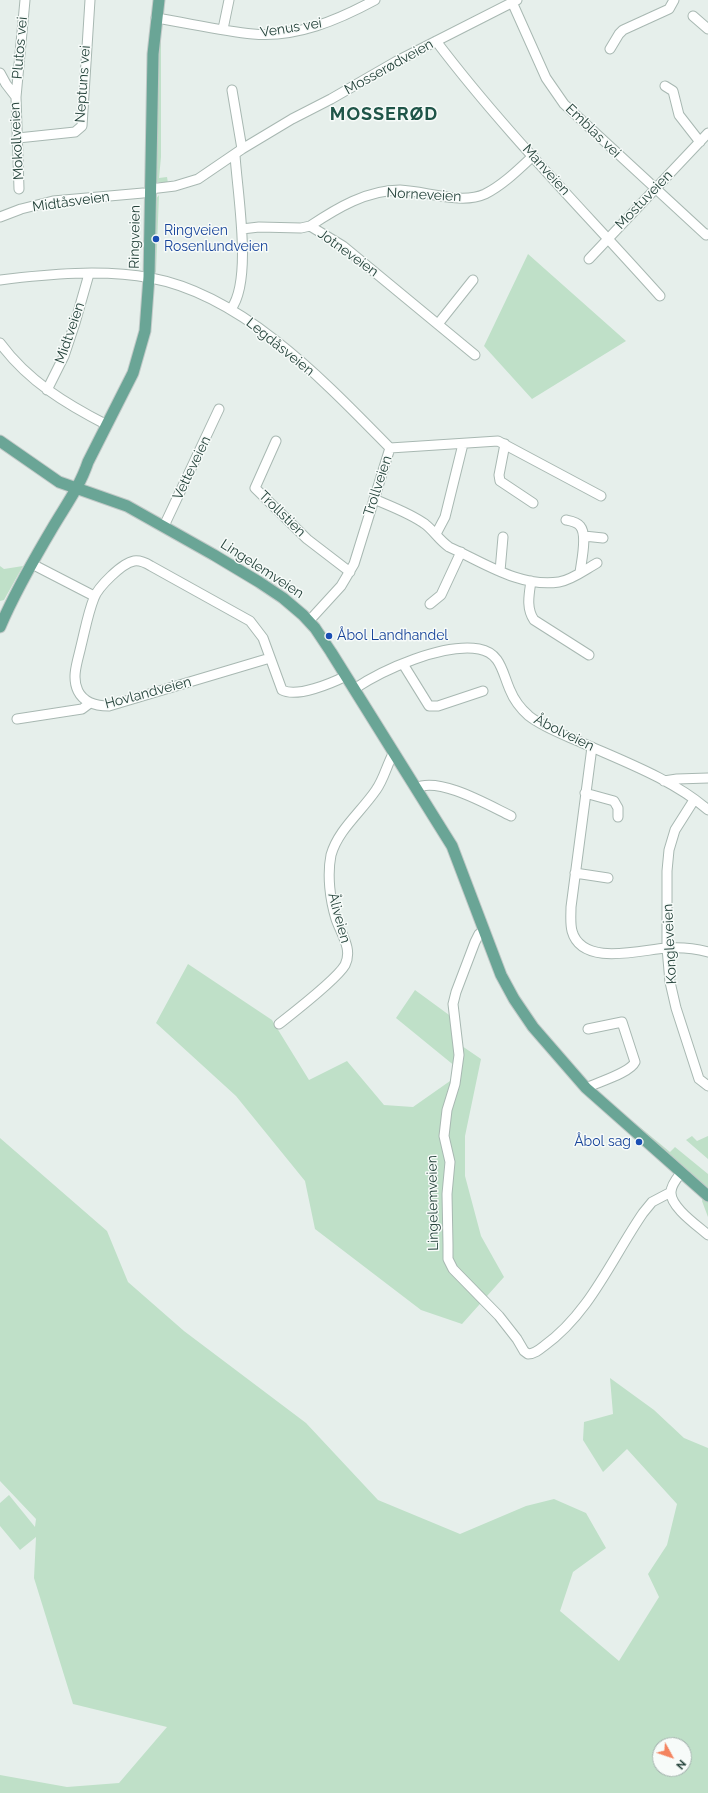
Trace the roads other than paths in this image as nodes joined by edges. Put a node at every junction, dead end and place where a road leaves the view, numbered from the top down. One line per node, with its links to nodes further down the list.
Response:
1 (25, 0): 17 (street, Plutos vei)
2 (90, 0): 19 (street, Neptuns vei)
3 (159, 0): 9 (main road, Ringveien)
4 (229, 0): 10 (street)
5 (375, 0): 10 (street, Venus vei)
6 (674, 0): 13 (street)
7 (514, 1): 12 (street, Mosserødveien); 24 (street, Emblas vei)
8 (693, 16): 11 (street)
9 (156, 18): 10 (street, Venus vei); 25 (main road, Ringveien)
10 (223, 29)
11 (708, 29)
12 (436, 41): 21 (street, Mosserødveien); 22 (street, Manveien)
13 (610, 48)
14 (0, 73): 17 (street, Mokollveien)
15 (665, 86): 20 (street)
16 (232, 90): 21 (street)
17 (16, 97): 19 (street, Mokollveien)
18 (708, 133): 20 (street, Mostuveien)
19 (18, 138): 23 (street, Mokollveien)
20 (700, 142): 24 (street, Mostuveien)
21 (239, 152): 25 (street, Mosserødveien); 28 (street)
22 (533, 156): 27 (street, Norneveien); 30 (street, Manveien)
23 (20, 189)
24 (655, 189): 29 (street, Emblas vei); 30 (street, Mostuveien)
25 (147, 191): 26 (street, Midtåsveien); 33 (main road, Ringveien)
26 (0, 217)
27 (310, 226): 28 (street, Jotneveien); 38 (street, Jotneveien)
28 (242, 228): 37 (street)
29 (707, 235)
30 (607, 238): 31 (street, Mostuveien); 36 (street, Manveien)
31 (589, 259)
32 (88, 274): 33 (street, Legdåsveien); 34 (street, Legdåsveien); 41 (street, Midtveien)
33 (150, 277): 37 (street, Legdåsveien); 43 (main road, Ringveien)
34 (0, 280)
35 (473, 280): 38 (street)
36 (660, 296)
37 (231, 309): 48 (street, Legdåsveien)
38 (438, 324): 40 (street, Jotneveien)
39 (0, 343): 41 (street)
40 (475, 355)
41 (48, 390): 43 (street)
42 (219, 409): 54 (street, Vetteveien)
43 (107, 425): 49 (main road, Ringveien)
44 (0, 441): 49 (main road, Lingelemveien)
45 (276, 441): 63 (street, Trollstien)
46 (463, 444): 47 (street, Trollveien); 48 (street, Trollveien); 55 (street)
47 (505, 444): 50 (street, Trollveien); 52 (street)
48 (390, 448): 51 (street, Trollveien)
49 (76, 485): 54 (main road, Lingelemveien); 61 (main road, Ringveien)
50 (601, 496)
51 (374, 499): 55 (street); 63 (street, Trollveien)
52 (533, 503)
53 (566, 520): 56 (street)
54 (164, 526): 69 (main road, Lingelemveien)
55 (436, 534): 59 (street)
56 (584, 536): 58 (street); 64 (street)
57 (503, 537): 62 (street)
58 (603, 538)
59 (461, 552): 62 (street); 67 (street)
60 (597, 563): 64 (street)
61 (32, 564): 66 (street); 68 (main road, Ringveien)
62 (500, 571): 65 (street)
63 (350, 572): 69 (street, Trollveien)
64 (580, 573): 65 (street)
65 (531, 581): 70 (street)
66 (94, 596): 71 (street, Hovlandveien); 76 (street, Hovlandveien)
67 (430, 604)
68 (1, 620)
69 (309, 621): 73 (main road, Lingelemveien)
70 (589, 655)
71 (270, 658): 73 (street, Hovlandveien); 76 (street, Hovlandveien)
72 (403, 664): 74 (street, Åbolveien); 75 (street); 78 (street, Åbolveien)
73 (346, 676): 74 (main road, Lingelemveien)
74 (354, 689): 79 (main road, Lingelemveien)
75 (483, 691)
76 (90, 703): 77 (street)
77 (17, 719)
78 (592, 747): 81 (street, Åbolveien); 83 (street)
79 (394, 752): 82 (main road, Lingelemveien); 93 (street, Åliveien)
80 (708, 778): 81 (street)
81 (664, 781): 84 (street, Åbolveien)
82 (416, 788): 86 (street); 90 (main road, Lingelemveien)
83 (586, 793): 87 (street); 88 (street)
84 (694, 800): 85 (street, Åbolveien); 91 (street, Kongleveien)
85 (708, 810)
86 (512, 816)
87 (618, 818)
88 (575, 873): 89 (street); 91 (street)
89 (608, 878)
90 (484, 930): 96 (main road, Lingelemveien); 98 (street, Lingelemveien)
91 (667, 948): 92 (street); 95 (street, Kongleveien)
92 (708, 952)
93 (279, 1024)
94 (588, 1029): 96 (street)
95 (708, 1086)
96 (586, 1088): 97 (main road, Lingelemveien)
97 (682, 1173): 98 (street); 99 (main road, Lingelemveien)
98 (671, 1192): 100 (street)
99 (708, 1196)
100 (708, 1235)

